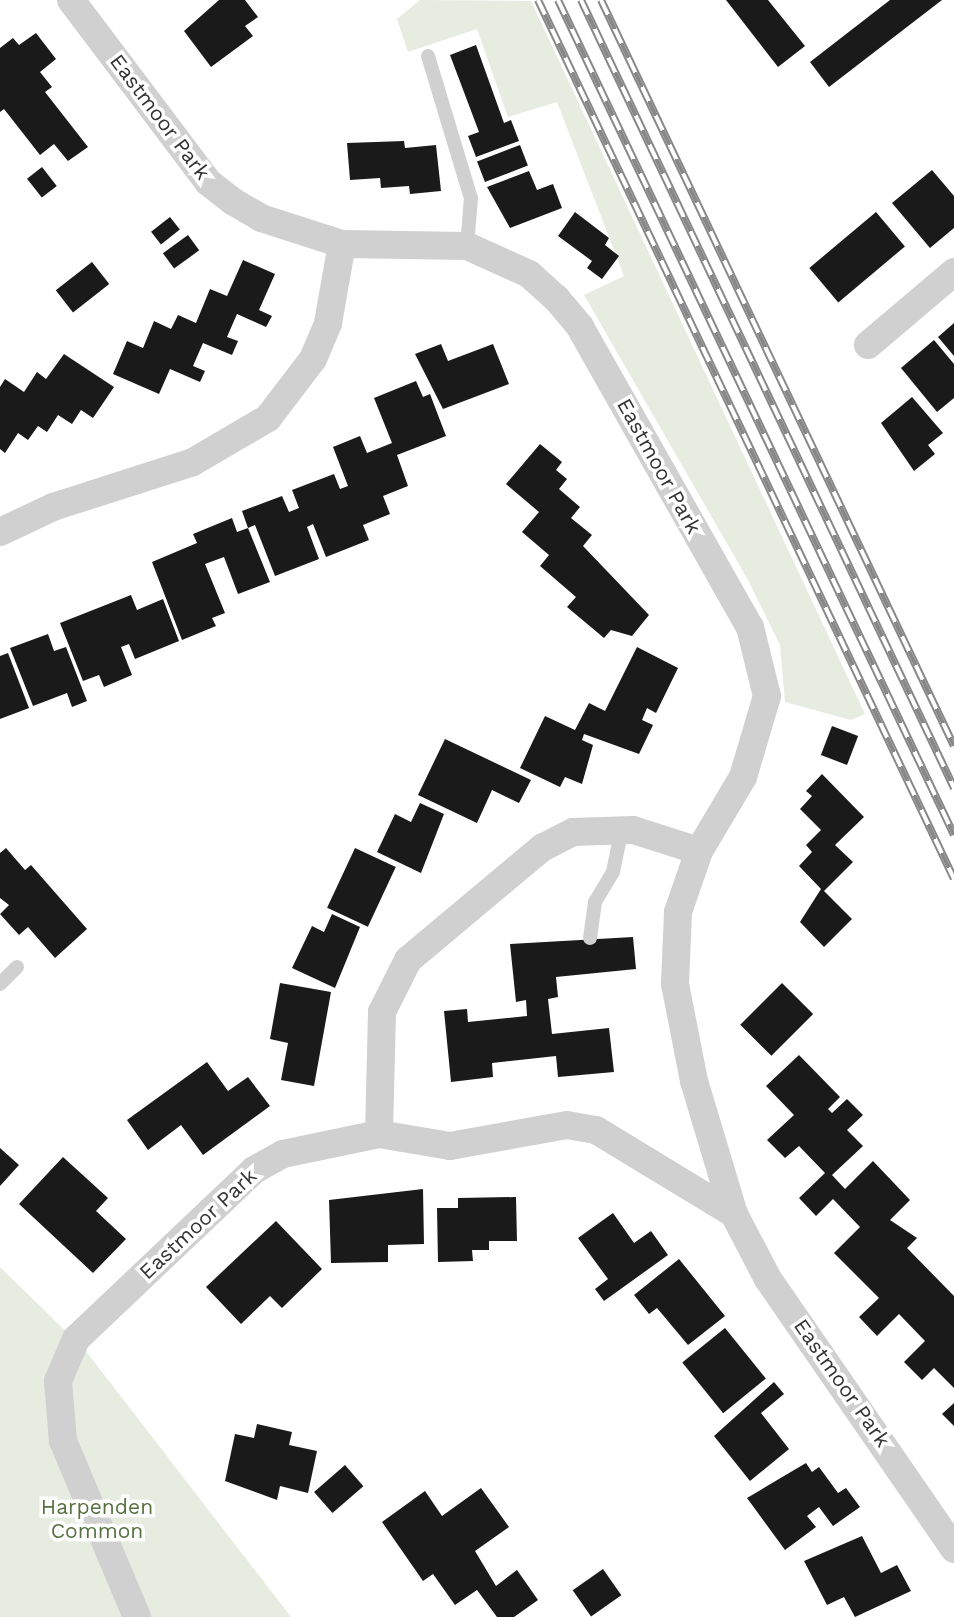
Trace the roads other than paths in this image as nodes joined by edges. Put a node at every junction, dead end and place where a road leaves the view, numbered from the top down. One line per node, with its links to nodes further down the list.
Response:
1 (71, 0): 3 (street, Eastmoor Park)
2 (428, 56): 4 (lane)
3 (342, 244): 4 (street, Eastmoor Park); 7 (street)
4 (467, 246): 9 (street, Eastmoor Park)
5 (954, 272): 6 (street)
6 (868, 345)
7 (0, 532)
8 (622, 828): 9 (street); 10 (lane); 13 (street)
9 (699, 851): 14 (street, Eastmoor Park)
10 (590, 938)
11 (17, 967): 12 (lane)
12 (0, 984)
13 (379, 1135): 14 (street, Eastmoor Park); 16 (street, Eastmoor Park)
14 (734, 1214): 15 (street, Eastmoor Park)
15 (954, 1549)
16 (137, 1617)

